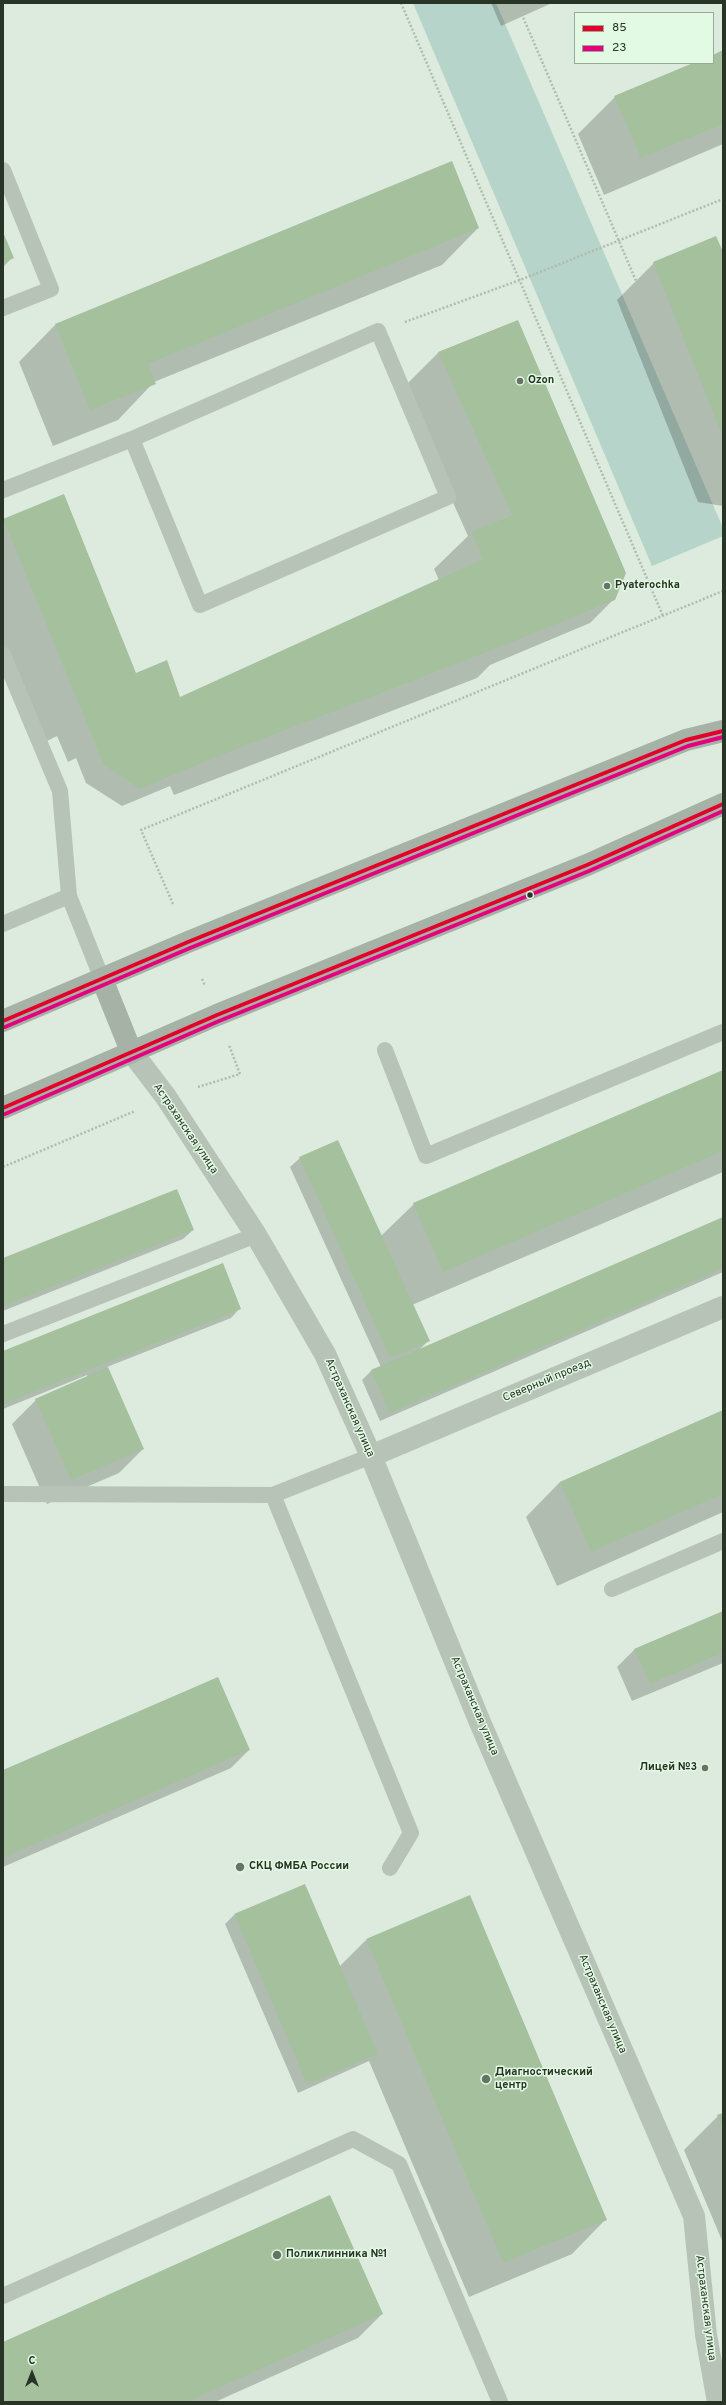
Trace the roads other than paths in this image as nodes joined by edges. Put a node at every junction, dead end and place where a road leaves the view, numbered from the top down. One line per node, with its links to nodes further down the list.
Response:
1 (3, 170): 2 (lane)
2 (3, 308)
3 (132, 439): 3 (lane); 4 (lane)
4 (3, 490)
5 (3, 655): 8 (lane)
6 (723, 731): 10 (main road)
7 (723, 804): 14 (main road)
8 (69, 896): 9 (lane); 10 (lane)
9 (3, 924)
10 (102, 979): 11 (main road); 14 (main road)
11 (3, 1021)
12 (723, 1032): 13 (lane)
13 (385, 1050)
14 (131, 1051): 15 (main road); 16 (street, Астраханская улица)
15 (3, 1108)
16 (256, 1235): 18 (lane); 19 (street, Астраханская улица)
17 (723, 1307): 19 (street, Северный проезд)
18 (3, 1334)
19 (371, 1456): 21 (lane); 27 (street, Астраханская улица)
20 (3, 1494): 21 (lane)
21 (273, 1495): 24 (lane)
22 (723, 1541): 23 (lane)
23 (612, 1589)
24 (390, 1868)
25 (3, 2296): 26 (lane)
26 (500, 2402)
27 (718, 2402)

